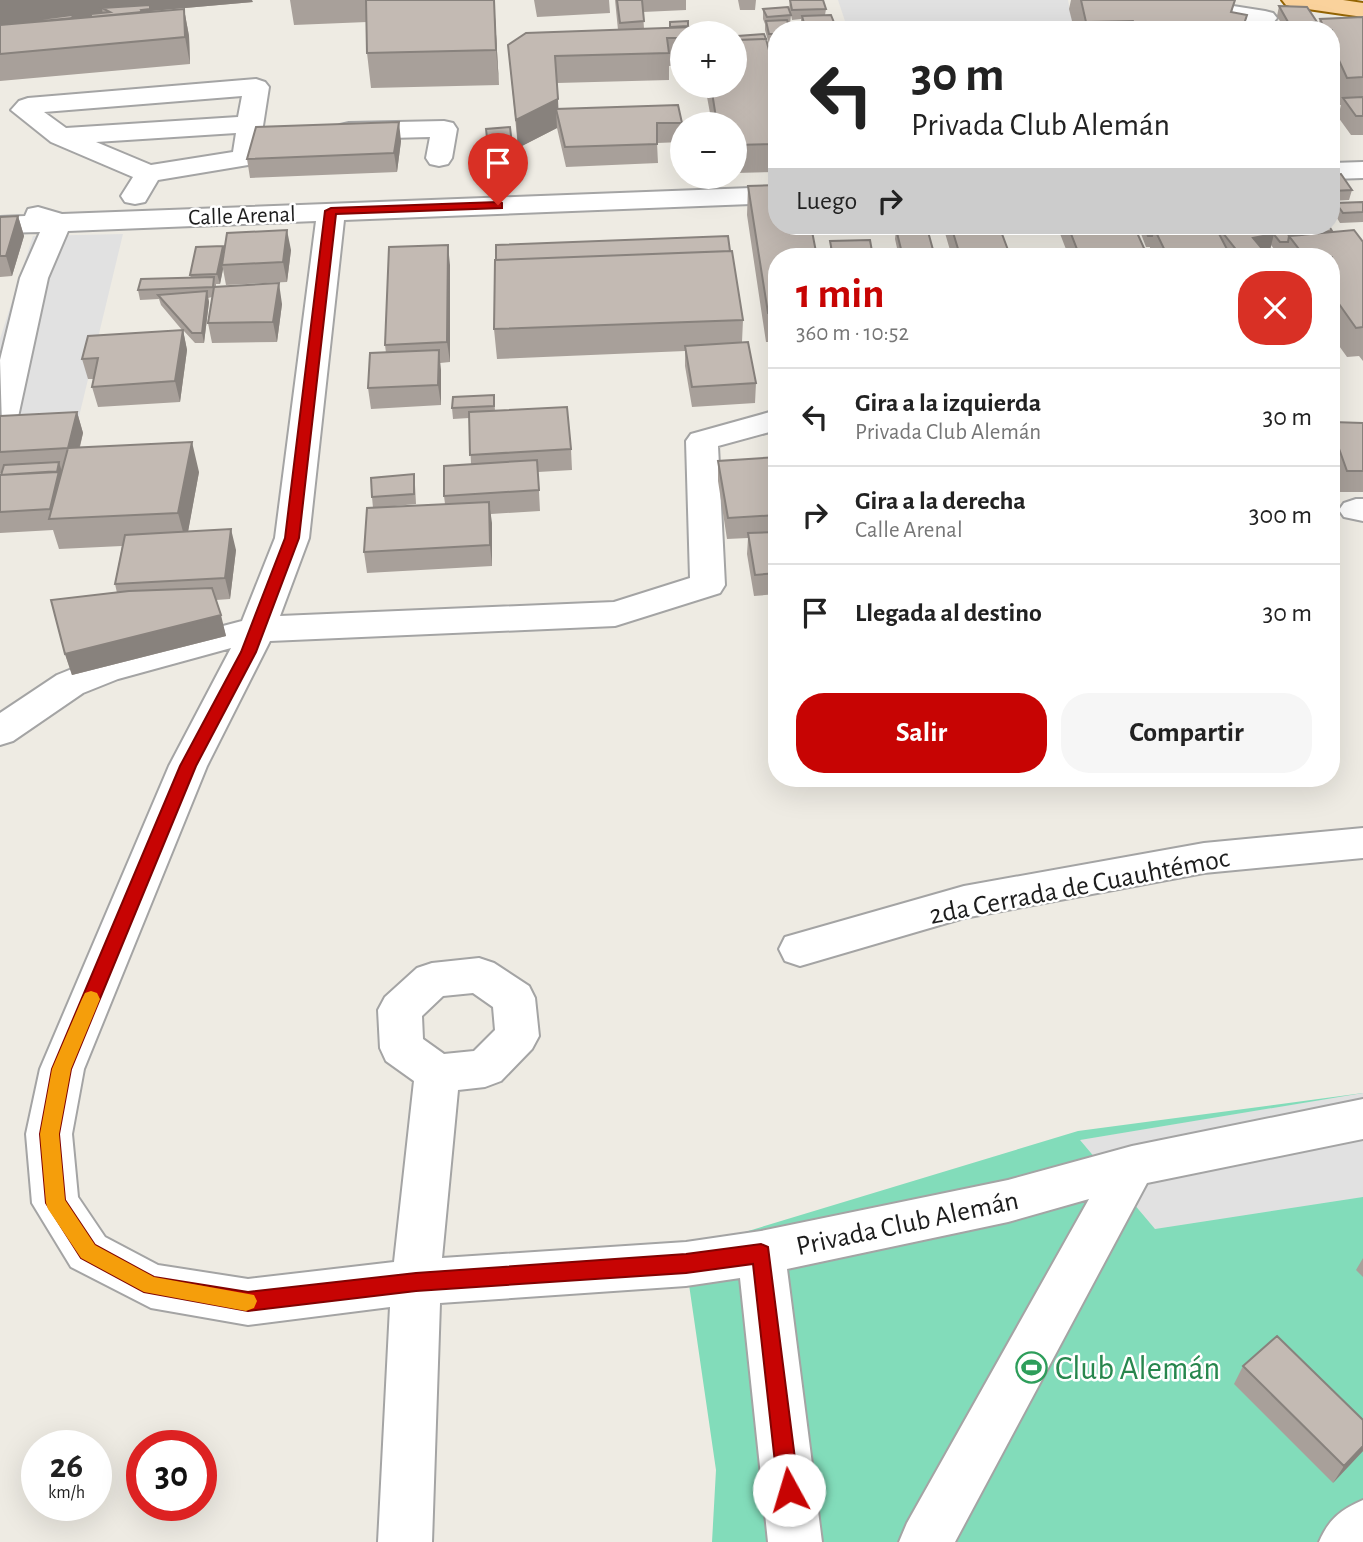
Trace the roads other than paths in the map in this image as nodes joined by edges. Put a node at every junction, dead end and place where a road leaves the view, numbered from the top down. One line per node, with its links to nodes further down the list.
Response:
1 (1150, 0): 5 (street)
2 (1294, 0): 3 (main road)
3 (1331, 3): 4 (main road)
4 (1363, 10)
5 (1264, 16)
6 (250, 129): 8 (street); 9 (street); 9 (street); 11 (street)
7 (318, 132): 10 (street)
8 (277, 133)
9 (60, 136): 11 (street)
10 (439, 158)
11 (148, 174): 15 (street)
12 (768, 195): 14 (street, Calle Arenal)
13 (0, 200): 16 (street)
14 (331, 211): 15 (street, Calle Arenal); 20 (street, Privada Club Alemán)
15 (123, 220): 16 (street, Calle Arenal)
16 (58, 222): 17 (street, Calle Arenal); 18 (street)
17 (0, 225)
18 (2, 417)
19 (768, 422): 20 (street)
20 (257, 629): 21 (street); 28 (street, Privada Club Alemán)
21 (0, 731)
22 (1363, 843): 23 (street, 2da Cerrada de Cuauhtémoc)
23 (800, 949)
24 (437, 1073): 28 (street)
25 (1363, 1119): 26 (street, Privada Club Alemán)
26 (1132, 1166): 27 (street, Privada Club Alemán); 32 (street)
27 (761, 1254): 28 (street, Privada Club Alemán); 31 (street)
28 (416, 1282): 30 (street)
29 (1363, 1527): 33 (street)
30 (405, 1542)
31 (795, 1542)
32 (926, 1542)
33 (1346, 1542)

